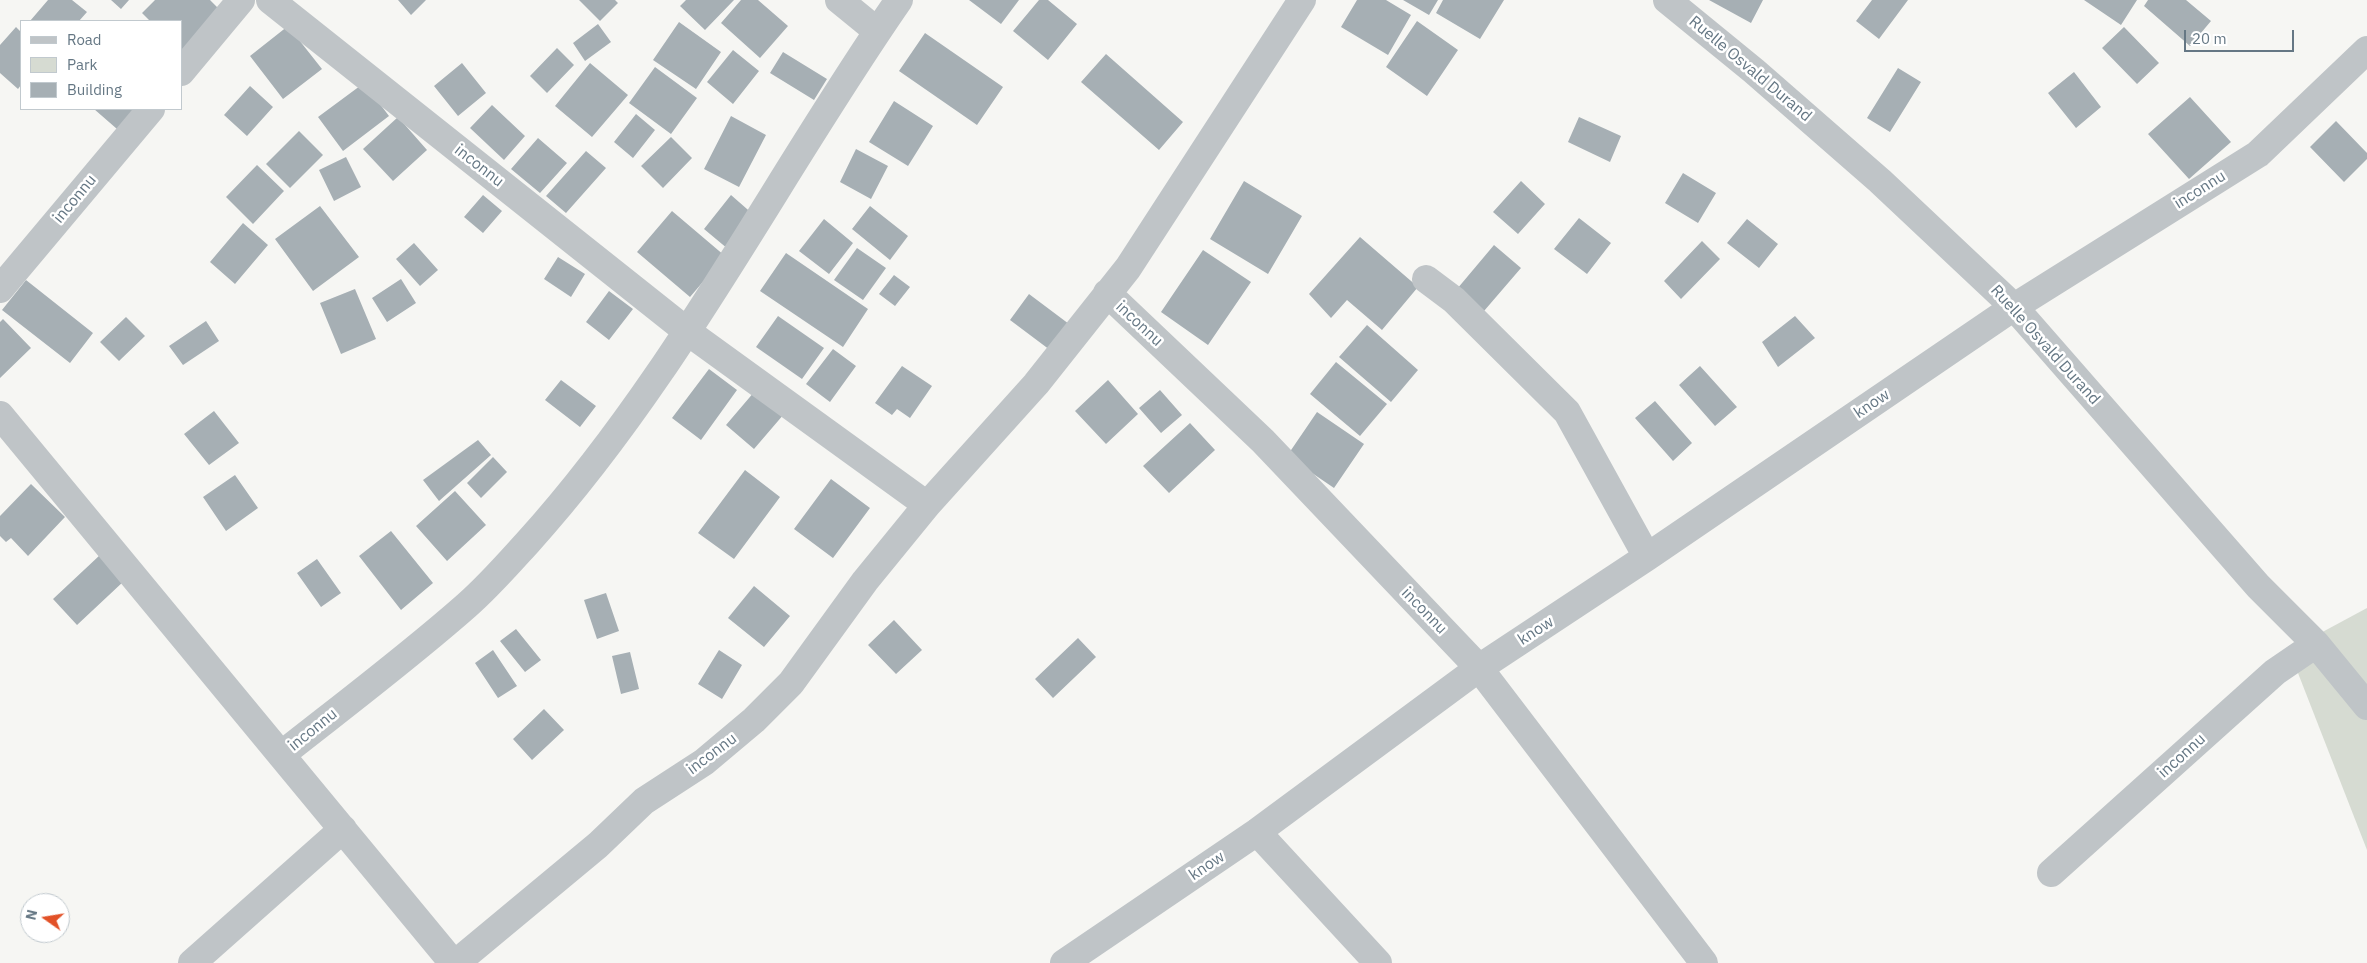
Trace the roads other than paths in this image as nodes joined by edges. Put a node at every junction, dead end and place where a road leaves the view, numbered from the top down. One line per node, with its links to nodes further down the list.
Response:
1 (241, 0): 9 (street)
2 (270, 0): 15 (street, inconnu)
3 (840, 0): 7 (street)
4 (899, 0): 7 (street, inconnu)
5 (1302, 0): 13 (street, inconnu)
6 (1667, 0): 14 (street, Ruelle Osvald Durand)
7 (877, 31): 15 (street, inconnu)
8 (2367, 50): 14 (street, inconnu)
9 (182, 71)
10 (149, 110): 12 (street, inconnu)
11 (1426, 279): 18 (street)
12 (0, 289)
13 (1107, 293): 17 (street, inconnu); 20 (street, inconnu)
14 (2014, 307): 18 (street, know); 19 (street, Ruelle Osvald Durand)
15 (688, 332): 17 (street, inconnu); 22 (street, inconnu)
16 (0, 415): 22 (street, inconnu)
17 (927, 504): 27 (street, inconnu)
18 (1647, 557): 20 (street, know)
19 (2316, 644): 21 (street, Ruelle Osvald Durand); 25 (street, inconnu)
20 (1479, 668): 24 (street, know); 30 (street, inconnu)
21 (2367, 706)
22 (281, 755): 23 (street, inconnu)
23 (343, 829): 26 (street); 27 (street, inconnu)
24 (1257, 832): 28 (street, know); 29 (street)
25 (2051, 873)
26 (192, 963)
27 (455, 963)
28 (1064, 963)
29 (1378, 963)
30 (1704, 963)

